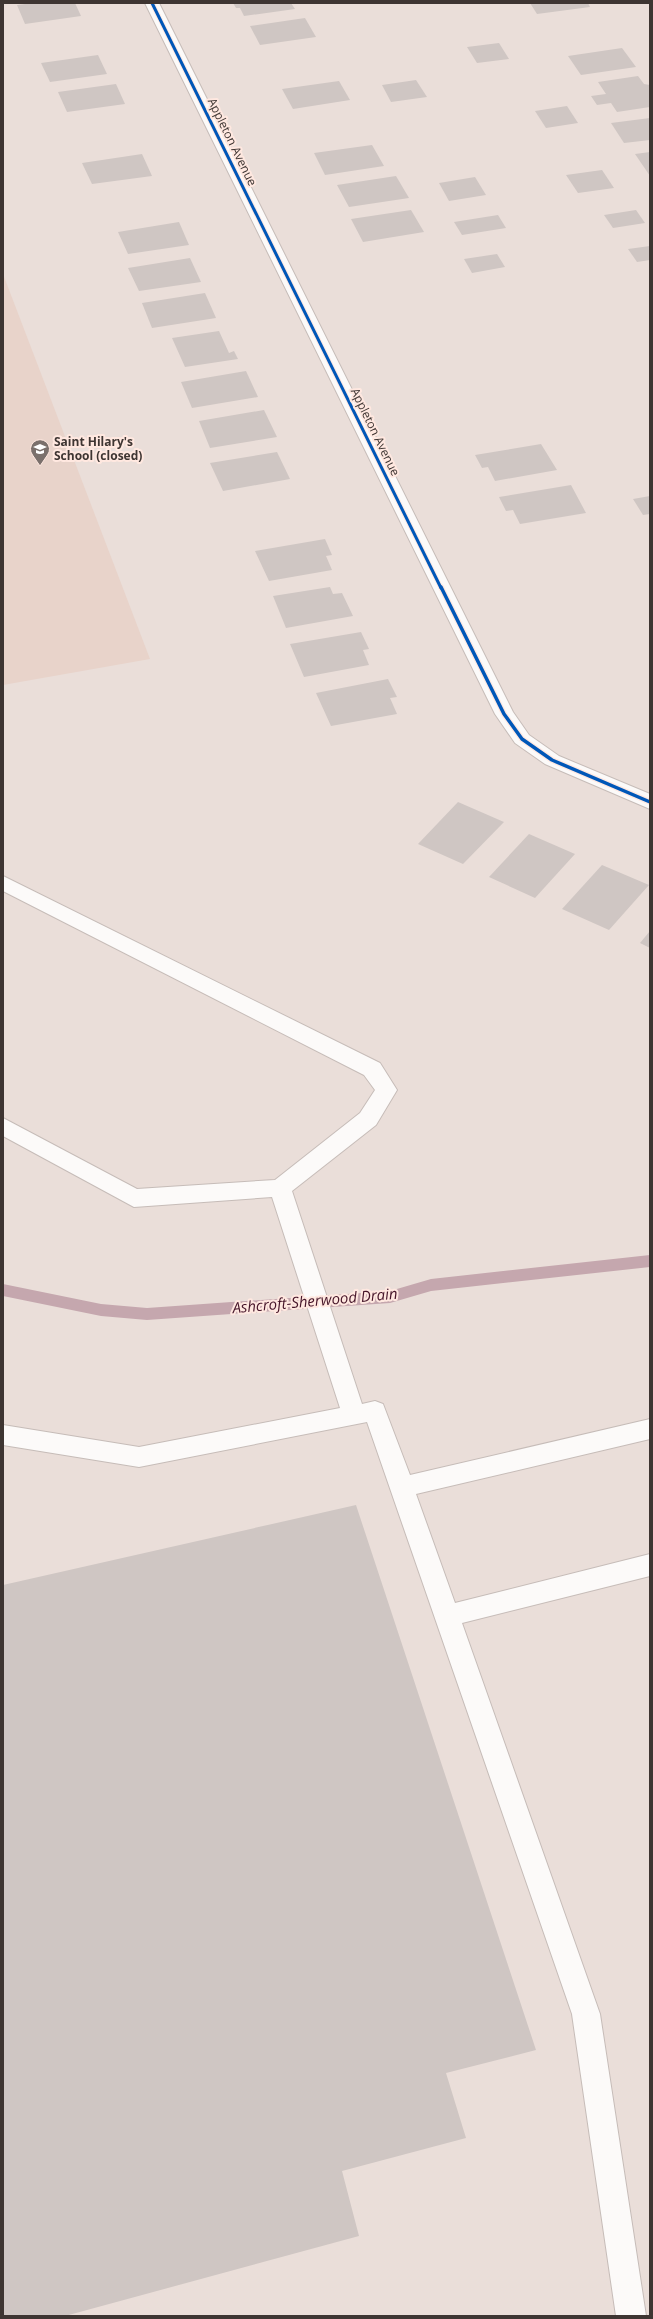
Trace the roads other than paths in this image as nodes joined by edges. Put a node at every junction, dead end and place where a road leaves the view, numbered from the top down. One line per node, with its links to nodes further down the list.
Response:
1 (152, 3): 2 (street, Appleton Avenue)
2 (650, 802)
3 (3, 883): 5 (street)
4 (3, 1126): 5 (street)
5 (280, 1188): 6 (street)
6 (354, 1416): 8 (street); 9 (street)
7 (650, 1429): 9 (street)
8 (3, 1435)
9 (402, 1487): 11 (street)
10 (650, 1565): 11 (street)
11 (447, 1616): 12 (street)
12 (631, 2316)

